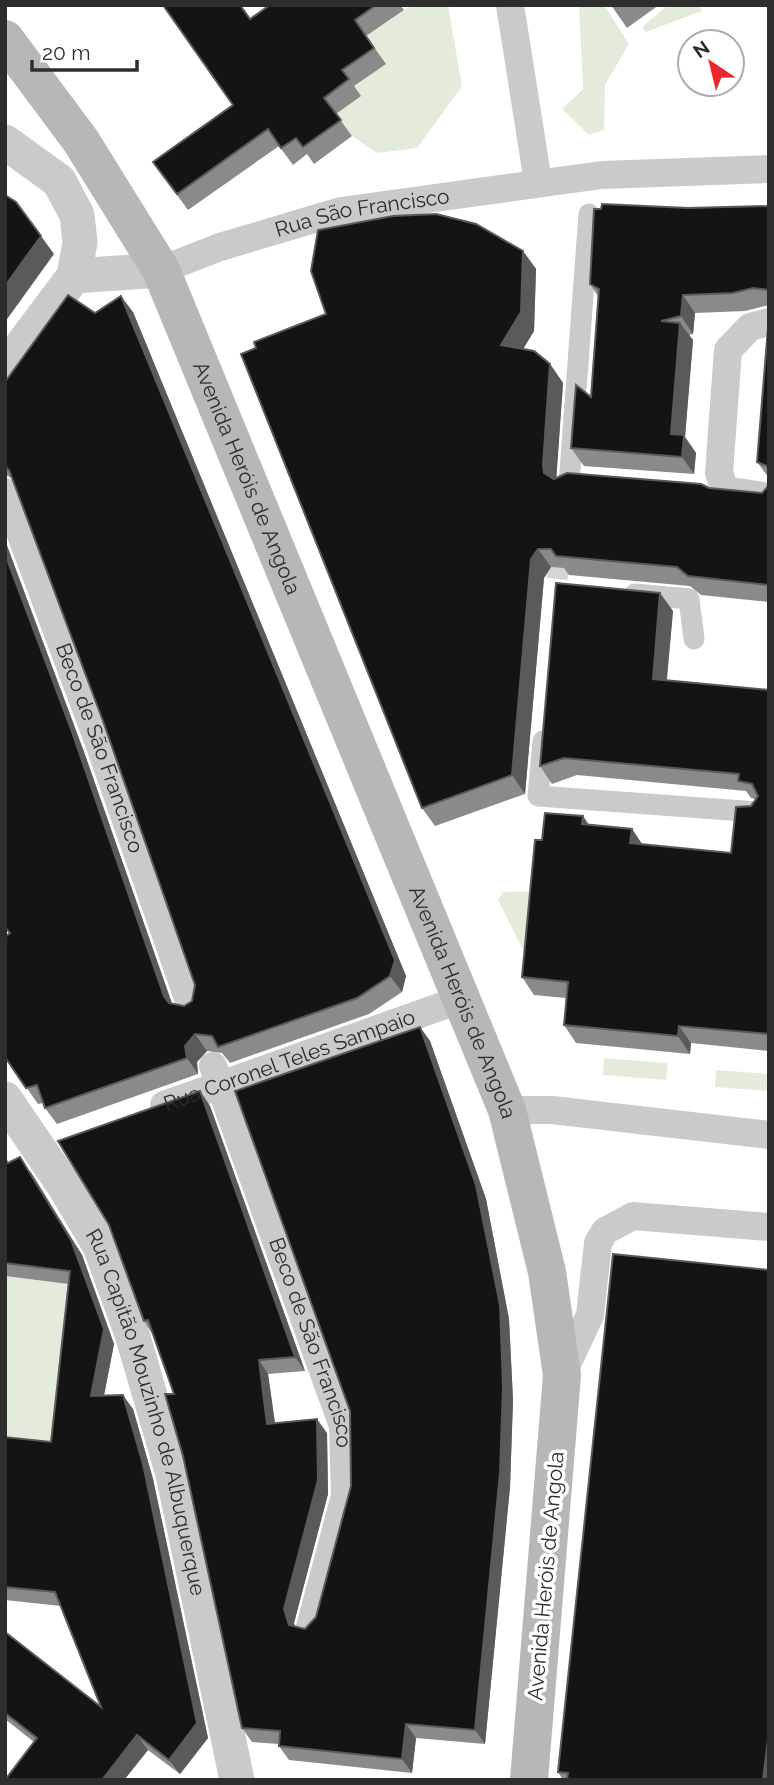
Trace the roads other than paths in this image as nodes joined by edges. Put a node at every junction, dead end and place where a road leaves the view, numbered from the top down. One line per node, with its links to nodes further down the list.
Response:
1 (510, 5): 5 (street)
2 (5, 38): 7 (main road, Avenida Heróis de Angola)
3 (5, 142): 8 (street)
4 (769, 169): 5 (street, Rua São Francisco)
5 (538, 182): 7 (street, Rua São Francisco)
6 (589, 214): 11 (street)
7 (161, 270): 8 (street, Rua São Francisco); 18 (main road, Avenida Heróis de Angola)
8 (74, 276): 10 (street)
9 (769, 323): 13 (street)
10 (5, 368)
11 (576, 481)
12 (5, 492): 19 (street, Beco de São Francisco)
13 (769, 497)
14 (608, 592): 15 (street)
15 (694, 639)
16 (545, 718): 17 (street)
17 (757, 812)
18 (462, 999): 20 (street, Rua Coronel Teles Sampaio); 22 (main road, Avenida Heróis de Angola)
19 (191, 1007)
20 (216, 1075): 23 (street, Rua Coronel Teles Sampaio); 27 (street, Beco de São Francisco)
21 (5, 1099): 28 (street, Rua Capitão Mouzinho de Albuquerque)
22 (507, 1110): 24 (street); 26 (main road, Avenida Heróis de Angola)
23 (142, 1112)
24 (769, 1135)
25 (769, 1227): 26 (street)
26 (562, 1375): 29 (main road, Avenida Heróis de Angola)
27 (310, 1627)
28 (235, 1765)
29 (529, 1780)

